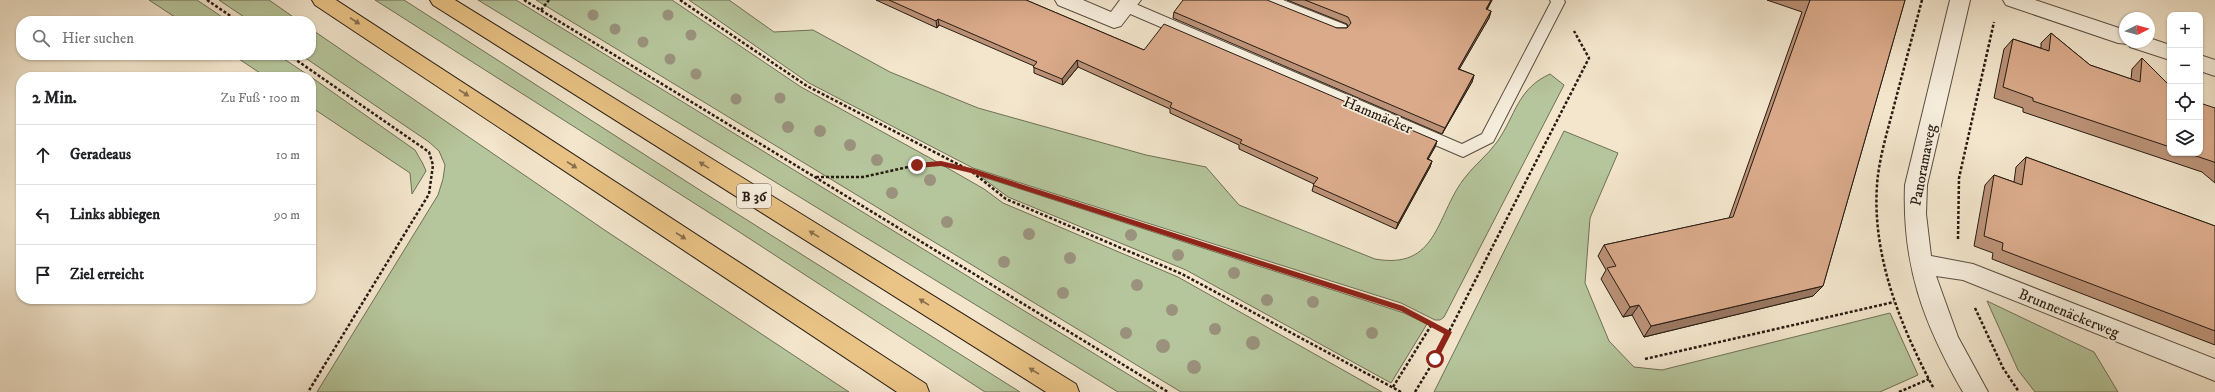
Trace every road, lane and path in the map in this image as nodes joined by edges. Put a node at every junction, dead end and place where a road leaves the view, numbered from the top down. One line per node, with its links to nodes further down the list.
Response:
1 (207, 0): 14 (path)
2 (322, 0): 36 (highway, one-way to 36)
3 (440, 0): 37 (highway, B 36, one-way to 3)
4 (524, 0): 13 (path)
5 (549, 0): 13 (path)
6 (680, 0): 25 (path)
7 (1065, 0): 12 (street, Hammäcker)
8 (1269, 0): 16 (lane)
9 (1960, 0): 27 (street, Panoramaweg)
10 (2013, 0): 17 (street)
11 (1557, 1): 12 (lane, Hammäcker); 31 (path)
12 (1128, 3)
13 (541, 10): 26 (path)
14 (231, 16)
15 (1995, 16): 28 (path)
16 (1341, 29)
17 (2119, 36)
18 (2155, 48): 19 (street)
19 (2167, 52)
20 (296, 60): 23 (path)
21 (2203, 64): 22 (street)
22 (2215, 68)
23 (314, 72)
24 (316, 74): 35 (path)
25 (971, 171): 26 (path); 30 (path); 34 (path)
26 (815, 177): 38 (path)
27 (1921, 264): 28 (street, Brunnenäckerweg); 29 (street, Panoramaweg)
28 (1965, 271): 33 (street, Brunnenäckerweg); 42 (path)
29 (1927, 294): 32 (path); 41 (street, Panoramaweg)
30 (1432, 324): 31 (path); 34 (path)
31 (1448, 332): 40 (path)
32 (1645, 359)
33 (2215, 370)
34 (1393, 388): 39 (path)
35 (308, 392)
36 (917, 392)
37 (1067, 392)
38 (1168, 392)
39 (1401, 392)
40 (1415, 392)
41 (1976, 392)
42 (2019, 392)

